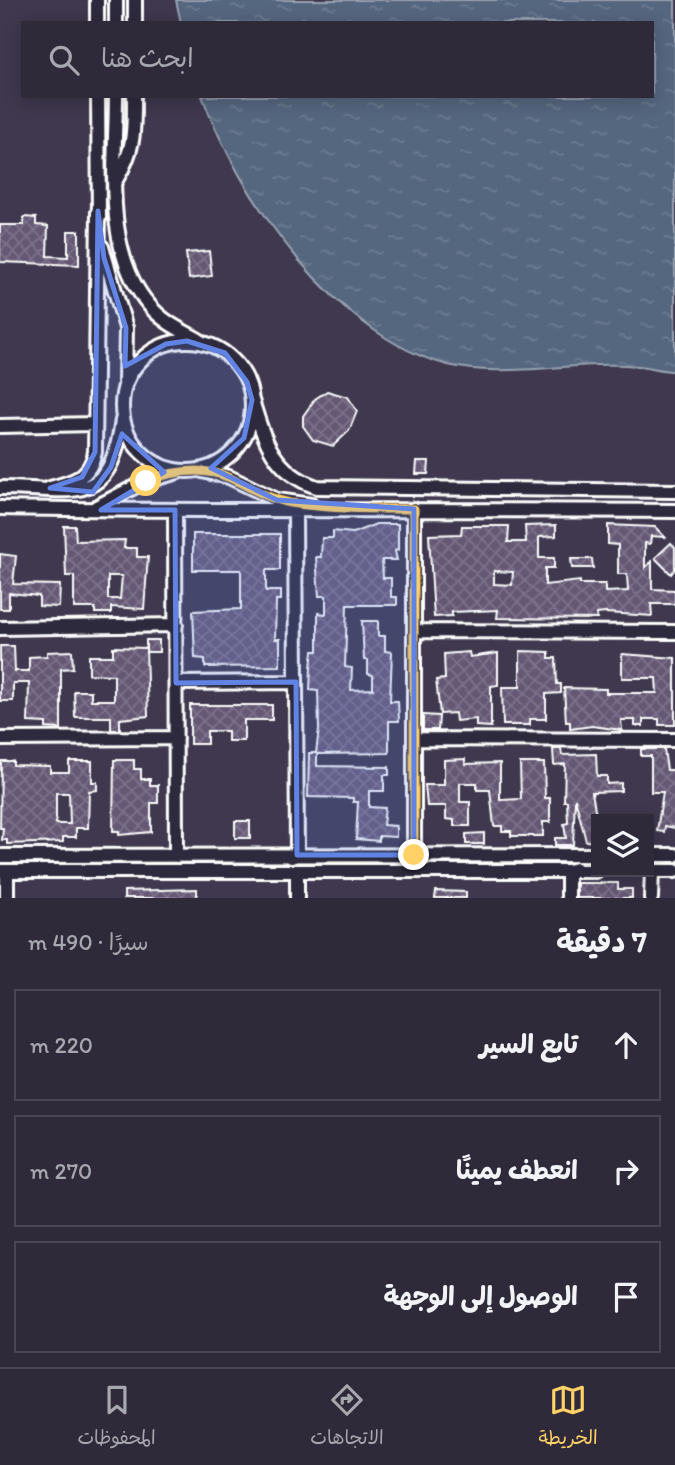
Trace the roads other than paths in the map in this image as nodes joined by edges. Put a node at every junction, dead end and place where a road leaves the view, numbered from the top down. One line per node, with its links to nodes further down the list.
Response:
1 (97, 0): 4 (street)
2 (116, 0): 5 (street)
3 (135, 0): 6 (street)
4 (97, 21)
5 (116, 21)
6 (135, 21)
7 (97, 98): 11 (street)
8 (116, 98): 10 (street)
9 (134, 98): 10 (street)
10 (116, 180): 12 (street)
11 (98, 211): 13 (street); 16 (street)
12 (208, 345): 13 (street); 14 (street)
13 (124, 390): 15 (street)
14 (252, 400): 18 (street); 22 (street)
15 (122, 412): 19 (street); 21 (street)
16 (95, 424): 17 (street); 21 (street)
17 (0, 426)
18 (198, 470): 19 (street); 25 (street)
19 (183, 471): 24 (street)
20 (0, 488): 21 (street)
21 (50, 488)
22 (675, 491)
23 (0, 508): 24 (street)
24 (85, 509): 27 (street)
25 (353, 509): 26 (street); 29 (street)
26 (414, 509): 28 (street); 32 (street)
27 (175, 510): 29 (street); 30 (street)
28 (675, 511)
29 (295, 512): 34 (street)
30 (176, 625): 31 (street); 35 (street)
31 (0, 628)
32 (414, 631): 33 (street); 38 (street)
33 (675, 632)
34 (296, 682): 35 (street); 40 (street)
35 (176, 683): 36 (street)
36 (176, 738): 37 (street); 46 (street)
37 (0, 739)
38 (415, 739): 39 (street); 41 (street)
39 (675, 740)
40 (297, 855): 41 (street); 46 (street); 49 (street)
41 (414, 855): 42 (street)
42 (591, 855)
43 (654, 855): 44 (street)
44 (675, 855)
45 (0, 856): 46 (street)
46 (176, 856)
47 (591, 869): 51 (street)
48 (4, 871): 49 (street); 55 (street)
49 (237, 871): 50 (street)
50 (297, 871): 51 (street); 56 (street)
51 (568, 871): 57 (street)
52 (654, 871): 53 (street)
53 (675, 871)
54 (650, 877): 58 (street)
55 (7, 898)
56 (297, 898)
57 (568, 898)
58 (651, 898)

